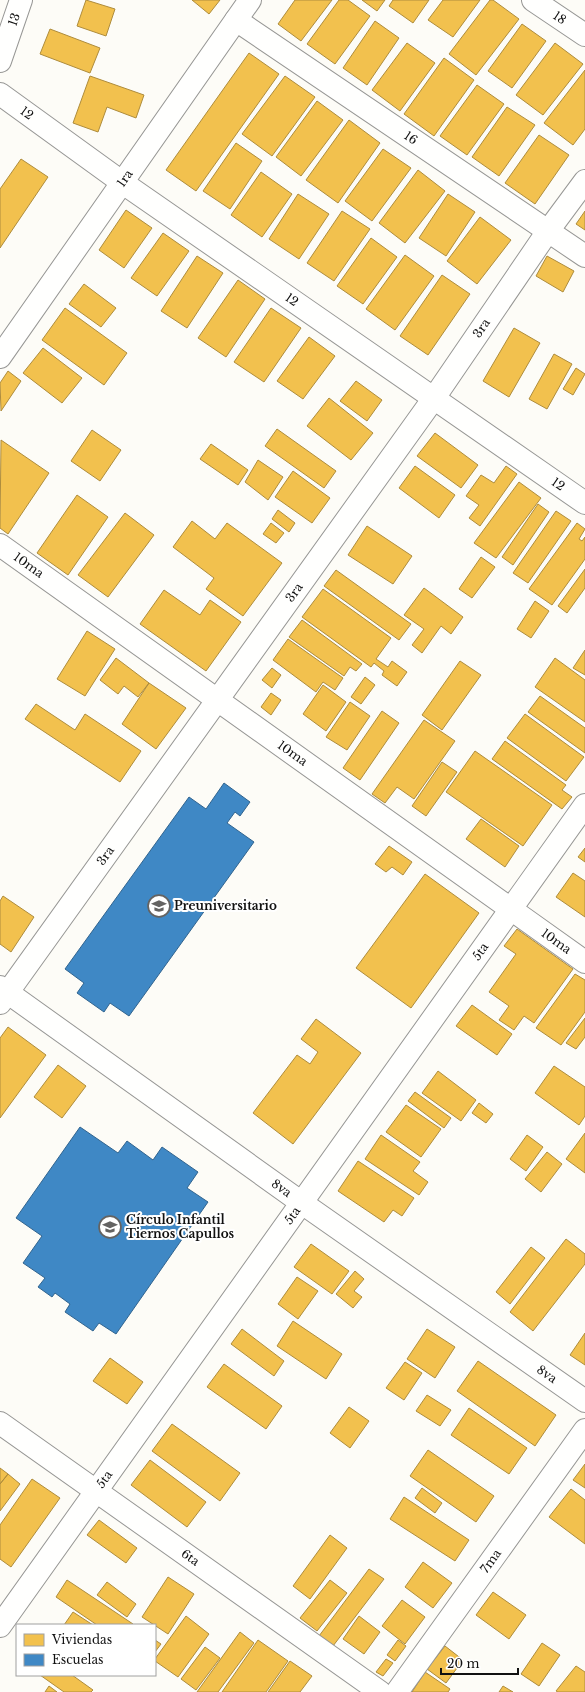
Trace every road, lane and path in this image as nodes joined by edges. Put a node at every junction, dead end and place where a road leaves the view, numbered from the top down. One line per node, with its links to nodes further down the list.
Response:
1 (21, 0): 6 (street, 13)
2 (250, 0): 4 (street, 1ra)
3 (533, 0): 5 (street, 18)
4 (236, 20): 9 (street, 1ra); 10 (street, 16)
5 (585, 35)
6 (0, 61)
7 (0, 94): 9 (street, 12)
8 (585, 181): 10 (street, 3ra)
9 (123, 183): 12 (street, 1ra); 13 (street, 12)
10 (548, 231): 11 (street, 16); 13 (street, 3ra)
11 (585, 256)
12 (0, 357)
13 (434, 398): 14 (street, 12); 16 (street, 3ra)
14 (585, 503)
15 (0, 545): 16 (street, 10ma)
16 (217, 700): 18 (street, 10ma); 20 (street, 3ra)
17 (585, 805): 18 (street, 5ta)
18 (511, 909): 19 (street, 10ma); 21 (street, 5ta)
19 (585, 962)
20 (2, 994): 21 (street, 8va)
21 (302, 1203): 22 (street, 8va); 25 (street, 5ta)
22 (585, 1401)
23 (0, 1423): 25 (street, 6ta)
24 (585, 1430): 28 (street, 7ma)
25 (96, 1491): 26 (street, 5ta); 27 (street, 6ta)
26 (0, 1626)
27 (380, 1692)
28 (396, 1692)

